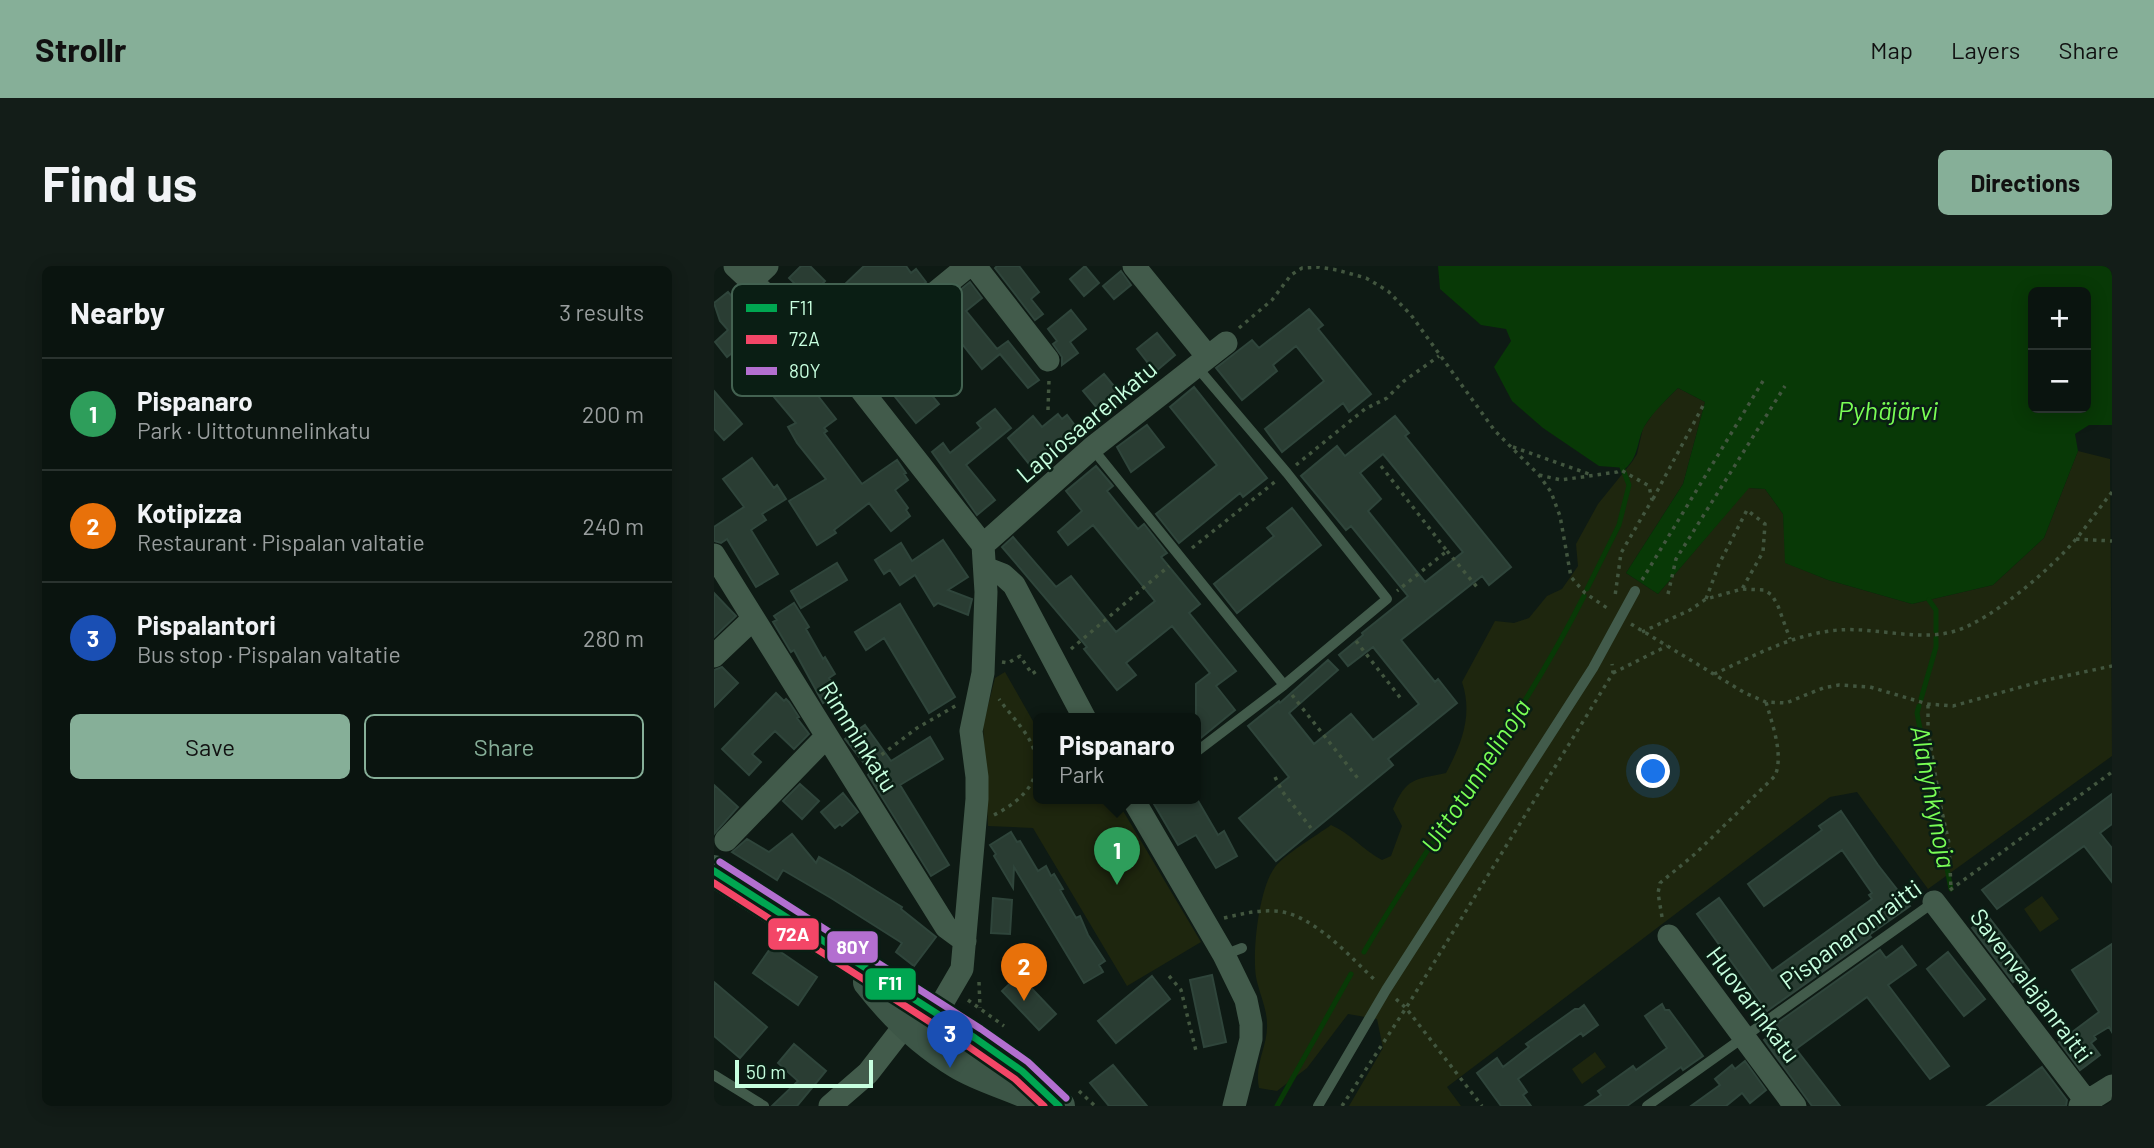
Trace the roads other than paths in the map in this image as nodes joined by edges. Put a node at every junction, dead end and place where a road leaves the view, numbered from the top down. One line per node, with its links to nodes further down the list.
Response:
1 (968, 266): 6 (street)
2 (975, 266): 8 (street)
3 (1134, 266): 7 (street)
4 (751, 271): 5 (street)
5 (763, 284)
6 (946, 284)
7 (1210, 355): 10 (street, Lapiosaarenkatu); 17 (lane)
8 (1048, 360)
9 (865, 396): 11 (street)
10 (1092, 448): 11 (street, Lapiosaarenkatu); 17 (lane)
11 (983, 545): 13 (street)
12 (714, 555): 15 (street, Rimminkatu)
13 (985, 568): 18 (street); 26 (street)
14 (1635, 590): 38 (lane)
15 (752, 619): 16 (street); 19 (street, Rimminkatu)
16 (714, 656)
17 (1284, 685): 20 (lane)
18 (1082, 713)
19 (826, 737): 22 (street); 26 (street, Rimminkatu)
20 (1201, 748)
21 (1136, 804): 37 (street)
22 (726, 841)
23 (714, 871): 27 (main road)
24 (1943, 896): 30 (lane, Pispanaronraitti); 33 (street, Savenvalajanraitti)
25 (1669, 936): 30 (street, Huovarinkatu)
26 (965, 941): 28 (street)
27 (850, 959): 28 (main road); 29 (main road)
28 (937, 1012): 36 (main road)
29 (901, 1030): 35 (street); 36 (main road)
30 (1744, 1038): 39 (lane, Pispanaronraitti); 40 (street, Huovarinkatu)
31 (714, 1075): 34 (lane)
32 (2112, 1086): 33 (street)
33 (2083, 1104)
34 (764, 1106)
35 (830, 1106)
36 (1057, 1106)
37 (1234, 1106)
38 (1318, 1106)
39 (1647, 1106)
40 (1795, 1106)

